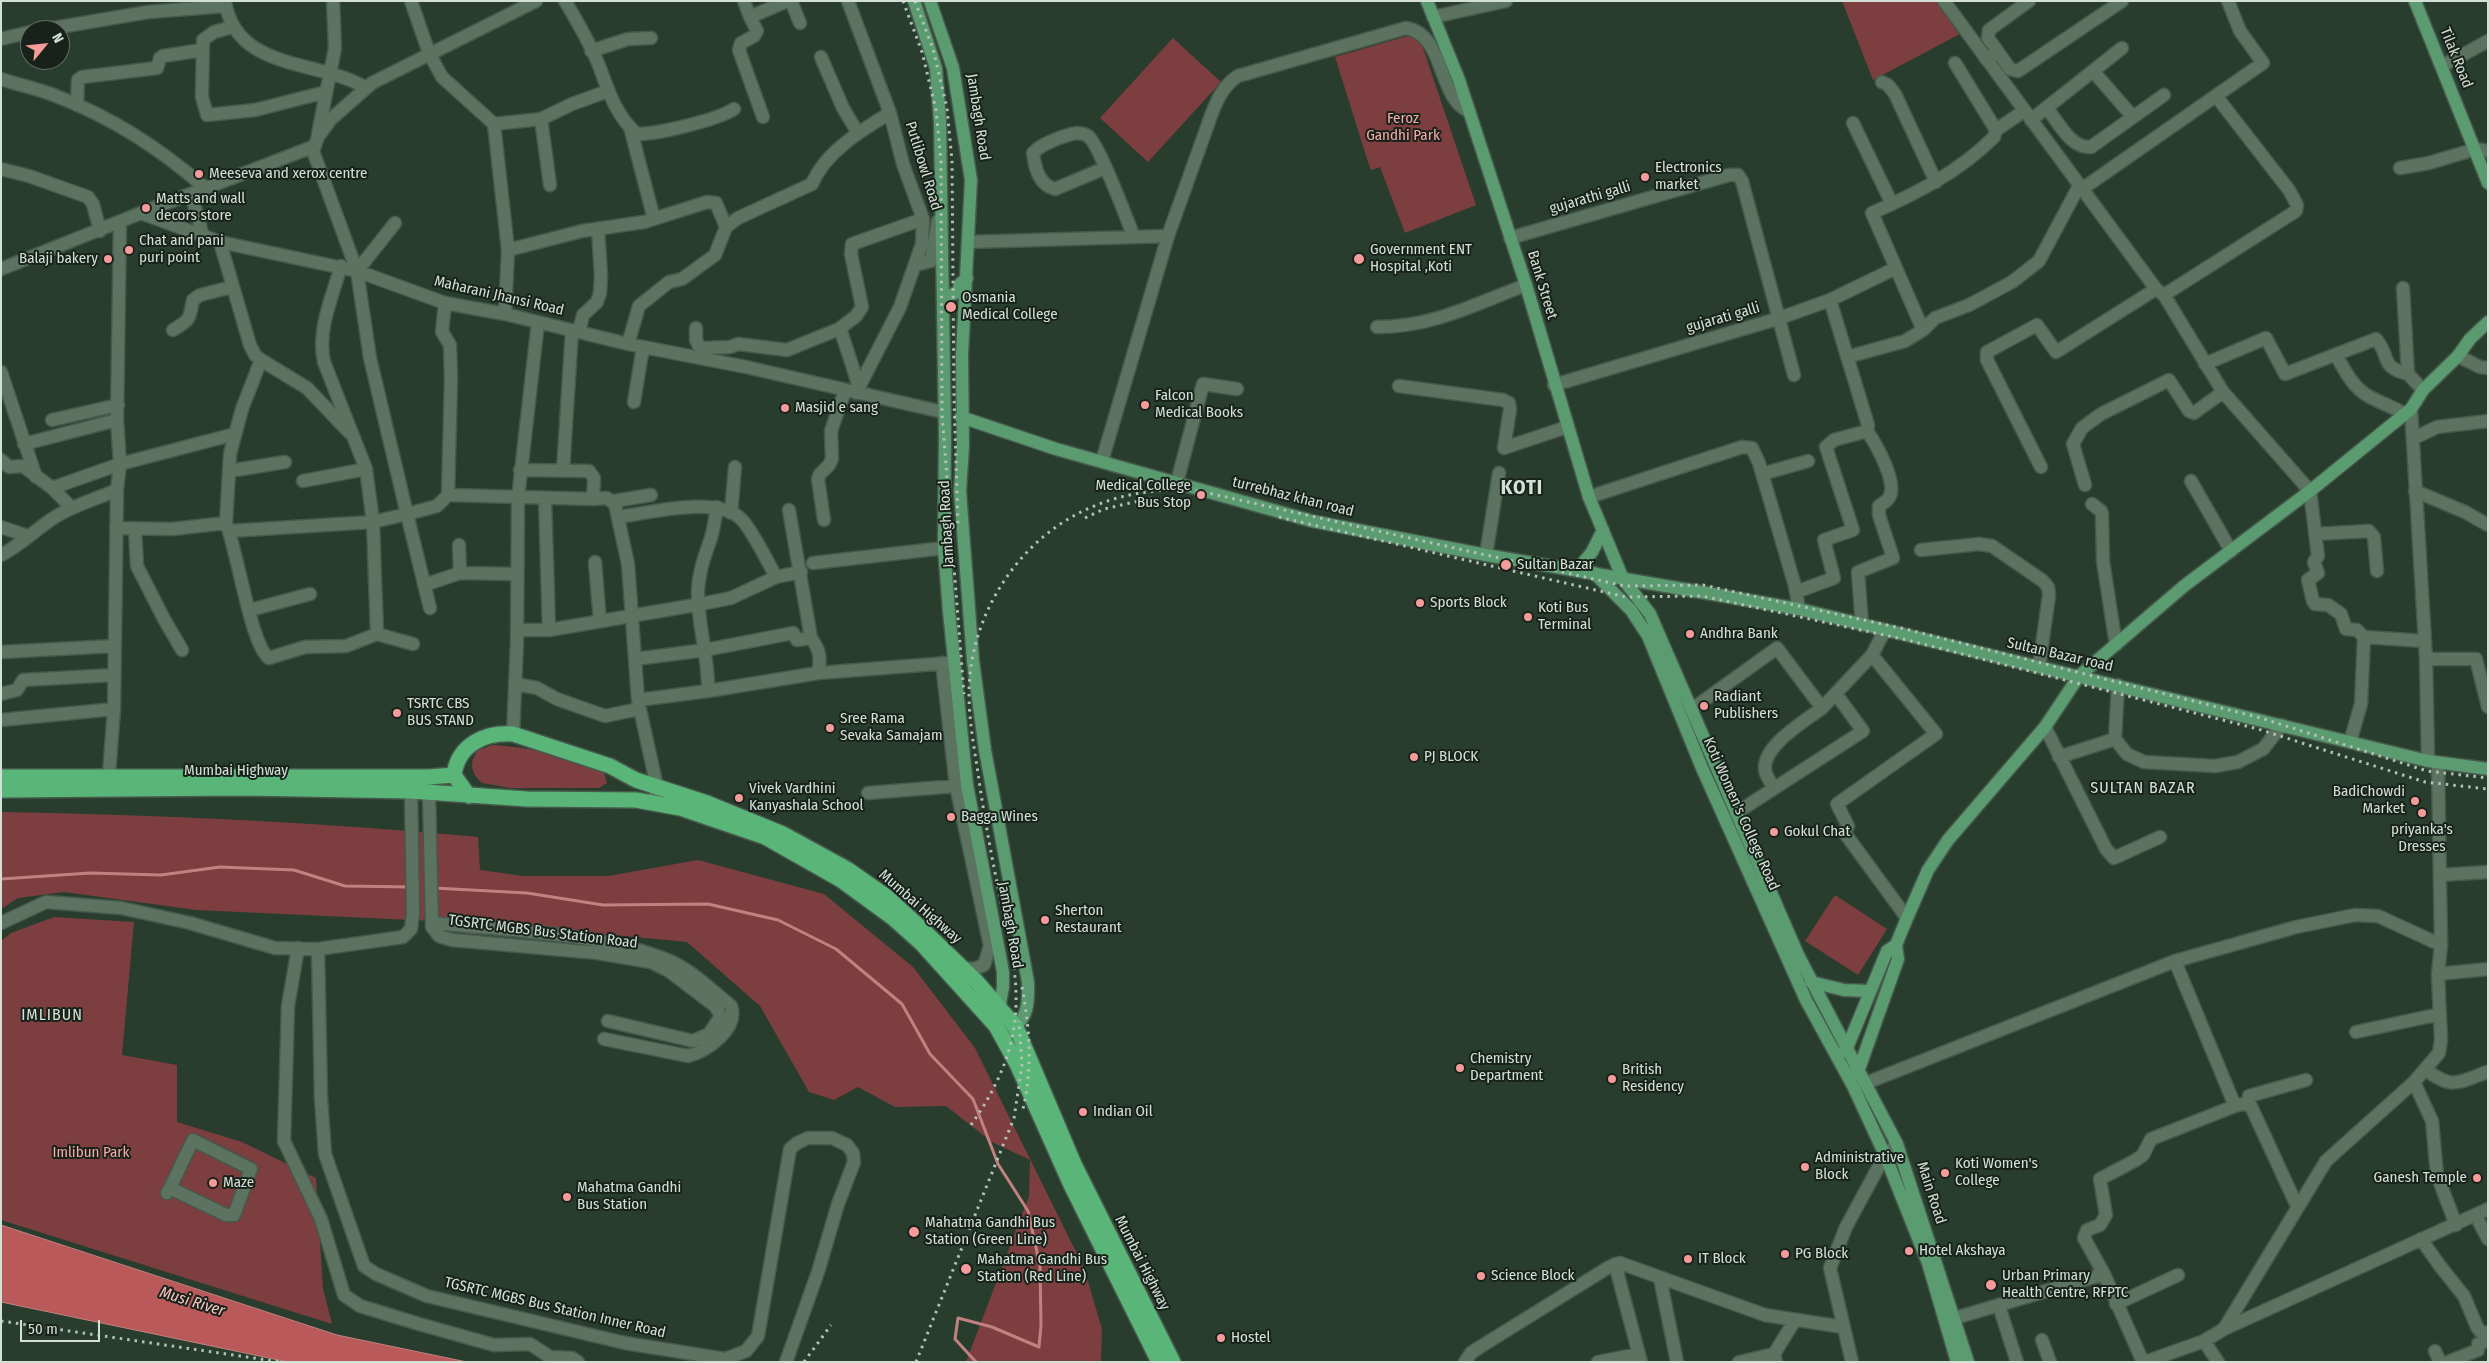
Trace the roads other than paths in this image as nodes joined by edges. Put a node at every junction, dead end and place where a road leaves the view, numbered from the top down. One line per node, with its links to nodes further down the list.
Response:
1 (333, 1): 39 (street)
2 (411, 1): 33 (street)
3 (536, 1): 33 (street)
4 (565, 1): 31 (street)
5 (744, 1): 20 (street)
6 (789, 1): 20 (street); 23 (street)
7 (848, 1): 53 (street, Putlibowl Road)
8 (914, 1): 40 (main road, Jambagh Road)
9 (930, 1): 41 (main road, Jambagh Road)
10 (1427, 1): 21 (main road, Bank Street)
11 (1506, 1): 17 (street)
12 (1944, 1): 35 (street)
13 (2029, 1): 32 (street)
14 (2122, 1): 32 (street)
15 (2228, 1): 48 (street)
16 (2415, 1): 37 (main road, Tilak Road)
17 (1488, 3): 21 (street)
18 (225, 4): 19 (street); 24 (street)
19 (163, 6): 22 (street)
20 (750, 17): 56 (street)
21 (1433, 17): 52 (main road, Bank Street)
22 (70, 24)
23 (800, 24)
24 (232, 27): 30 (street); 39 (street)
25 (20, 34): 27 (street)
26 (651, 38): 31 (street)
27 (1, 39)
28 (2488, 41): 37 (street)
29 (2122, 48): 38 (street)
30 (202, 50): 46 (street); 49 (street)
31 (591, 51): 45 (street)
32 (1998, 52): 35 (street)
33 (430, 53): 44 (street); 59 (street)
34 (821, 57): 62 (street)
35 (1986, 60): 54 (street)
36 (1955, 64): 61 (street)
37 (2442, 66): 64 (main road, Tilak Road)
38 (2093, 71): 50 (street); 55 (street)
39 (330, 73): 44 (street); 46 (street)
40 (936, 75): 41 (main road); 75 (main road, Jambagh Road)
41 (955, 78): 89 (main road, Jambagh Road)
42 (1, 79): 49 (street)
43 (1882, 82): 68 (street)
44 (366, 88): 63 (street)
45 (608, 91): 57 (street); 60 (street)
46 (326, 92): 63 (street)
47 (2164, 95): 55 (street)
48 (2216, 96): 72 (street); 100 (street)
49 (77, 105): 71 (street)
50 (2047, 108): 54 (street); 55 (street)
51 (734, 109): 60 (street)
52 (1469, 110): 85 (street); 87 (main road, Bank Street)
53 (890, 113): 62 (street); 78 (street, Putlibowl Road)
54 (2027, 115): 61 (street); 72 (street)
55 (2133, 116)
56 (763, 117)
57 (541, 119): 59 (street); 70 (street)
58 (1853, 122): 74 (street)
59 (494, 124): 90 (street)
60 (630, 127): 77 (street)
61 (1996, 130): 68 (street)
62 (858, 133): 81 (street)
63 (316, 141): 71 (street); 95 (street)
64 (2482, 150): 66 (street); 69 (main road, Tilak Road)
65 (1105, 168): 65 (street); 86 (street)
66 (2400, 168)
67 (1, 169): 83 (street)
68 (1936, 182): 74 (street)
69 (2488, 182)
70 (550, 185)
71 (205, 188): 73 (street)
72 (2080, 188): 100 (street); 112 (street)
73 (191, 194): 76 (street); 84 (street)
74 (1892, 204): 94 (street)
75 (940, 206): 91 (street); 101 (main road, Jambagh Road)
76 (141, 214): 79 (street); 84 (street, Maharani Jhansi Road)
77 (654, 219): 81 (street); 82 (street)
78 (923, 219): 91 (street, Putlibowl Road); 110 (street)
79 (120, 222): 83 (street); 133 (street)
80 (396, 223): 95 (street)
81 (726, 227): 114 (street)
82 (598, 229): 90 (street); 113 (street)
83 (100, 232): 93 (street)
84 (203, 236): 88 (street, Maharani Jhansi Road)
85 (1168, 236): 86 (street); 147 (street)
86 (1134, 237): 89 (street)
87 (1510, 238): 97 (main road, Bank Street); 105 (street, gujarathi galli)
88 (220, 242): 92 (street, Maharani Jhansi Road); 98 (street)
89 (969, 242): 96 (main road, Jambagh Road)
90 (508, 250): 104 (street)
91 (915, 265): 128 (street, Putlibowl Road)
92 (341, 266): 95 (street, Maharani Jhansi Road); 143 (street)
93 (1, 268)
94 (1896, 268): 102 (street, gujarati galli); 112 (street)
95 (357, 271): 103 (street, Maharani Jhansi Road); 180 (street)
96 (967, 278): 101 (main road); 136 (main road, Jambagh Road)
97 (1526, 284): 108 (street); 125 (main road, Bank Street)
98 (232, 287): 111 (street); 119 (street)
99 (2403, 288): 123 (street)
100 (2160, 292): 120 (street); 152 (street)
101 (943, 298): 134 (main road, Jambagh Road)
102 (1830, 300): 105 (street, gujarati galli); 118 (street)
103 (445, 303): 104 (street, Maharani Jhansi Road); 168 (street)
104 (505, 314): 106 (street, Maharani Jhansi Road)
105 (1780, 318): 124 (street); 125 (street, gujarati galli)
106 (538, 322): 113 (street, Maharani Jhansi Road); 154 (street)
107 (2488, 322): 117 (main road)
108 (1377, 327)
109 (696, 328): 110 (street)
110 (840, 328): 128 (street)
111 (173, 330)
112 (1923, 330): 118 (street)
113 (576, 331): 114 (street, Maharani Jhansi Road); 156 (street)
114 (628, 344): 115 (street, Maharani Jhansi Road)
115 (643, 347): 128 (street, Maharani Jhansi Road); 132 (street)
116 (2336, 355): 120 (street); 123 (street); 135 (street)
117 (2458, 356): 121 (street); 129 (main road)
118 (1847, 357): 141 (street)
119 (261, 360): 142 (street); 143 (street)
120 (2205, 364): 130 (street)
121 (2488, 368)
122 (1, 372): 131 (street)
123 (2408, 374): 129 (street)
124 (1794, 375)
125 (1554, 385): 140 (main road, Bank Street)
126 (1399, 386): 140 (street)
127 (1237, 389): 162 (street)
128 (853, 390): 134 (street, Maharani Jhansi Road); 182 (street, Putlibowl Road)
129 (2423, 390): 135 (main road)
130 (2223, 392): 163 (street); 166 (street)
131 (6, 402): 145 (street)
132 (634, 402)
133 (118, 405): 137 (street); 138 (street)
134 (944, 412): 193 (main road, Jambagh Road)
135 (2408, 412): 144 (street); 166 (main road)
136 (961, 417): 147 (main road, turrebhaz khan road); 290 (main road, Jambagh Road)
137 (52, 420)
138 (117, 420): 145 (street); 150 (street)
139 (2488, 421): 144 (street)
140 (1567, 428): 170 (main road, Bank Street)
141 (1867, 431): 209 (street); 217 (street)
142 (236, 434): 150 (street); 155 (street)
143 (353, 435): 153 (street)
144 (2414, 438): 167 (street)
145 (24, 444): 159 (street)
146 (1, 460): 159 (street)
147 (1102, 461): 162 (main road, turrebhaz khan road)
148 (1808, 461): 158 (street)
149 (285, 462): 155 (street)
150 (120, 464): 164 (street); 165 (street)
151 (735, 467): 179 (street)
152 (2041, 467)
153 (366, 469): 160 (street); 183 (street)
154 (520, 470): 156 (street); 171 (street)
155 (229, 471): 186 (street)
156 (563, 471): 172 (street)
157 (1499, 473): 197 (street)
158 (1762, 474): 170 (street); 209 (street)
159 (36, 477): 164 (street)
160 (303, 481)
161 (2191, 481): 195 (street)
162 (1177, 482): 197 (main road, turrebhaz khan road)
163 (2085, 485)
164 (52, 488): 177 (street)
165 (117, 490): 177 (street); 187 (street)
166 (2310, 491): 190 (street); 195 (main road)
167 (2415, 491): 184 (street); 224 (street)
168 (448, 495): 171 (street); 180 (street)
169 (651, 495): 174 (street)
170 (1589, 497): 189 (main road, Bank Street)
171 (518, 498): 173 (street); 205 (street)
172 (593, 498): 173 (street); 174 (street)
173 (545, 499): 219 (street)
174 (614, 501): 181 (street)
175 (2092, 504): 226 (street)
176 (717, 507): 179 (street); 181 (street); 211 (street)
177 (72, 508): 191 (street)
178 (790, 510): 202 (street)
179 (731, 513): 206 (street)
180 (407, 514): 183 (street); 208 (street)
181 (618, 517): 215 (street)
182 (824, 520)
183 (373, 522): 186 (street); 221 (street)
184 (2488, 524)
185 (1, 527): 191 (street)
186 (227, 527): 188 (street); 213 (street)
187 (116, 528): 188 (street); 227 (street)
188 (135, 530): 228 (street)
189 (1603, 530): 200 (main road); 207 (main road, Bank Street)
190 (2316, 534): 201 (street); 222 (street)
191 (28, 536): 196 (street)
192 (459, 546): 203 (street)
193 (944, 548): 199 (street); 234 (main road, Jambagh Road)
194 (1921, 550): 235 (street)
195 (2231, 551): 226 (main road)
196 (1, 555)
197 (1486, 555): 200 (main road, turrebhaz khan road)
198 (595, 562): 216 (street)
199 (813, 563)
200 (1577, 570): 204 (main road, turrebhaz khan road)
201 (2377, 571)
202 (801, 572): 206 (street); 223 (street)
203 (460, 573): 205 (street); 208 (street)
204 (1594, 573): 207 (main road, turrebhaz khan road); 294 (main road, Koti Women's College Road)
205 (516, 574): 218 (street)
206 (776, 577): 211 (street)
207 (1624, 579): 214 (main road, Sultan Bazar road); 248 (main road, Koti Women's College Road)
208 (424, 585): 212 (street)
209 (1796, 592): 214 (street)
210 (310, 594): 213 (street)
211 (698, 605): 215 (street); 229 (street)
212 (430, 608)
213 (250, 610): 221 (street)
214 (1799, 610): 217 (main road, Sultan Bazar road)
215 (632, 615): 216 (street); 232 (street)
216 (600, 621): 219 (street)
217 (1862, 625): 220 (main road, Sultan Bazar road)
218 (517, 630): 219 (street); 239 (street)
219 (549, 630)
220 (1885, 630): 231 (street); 235 (main road, Sultan Bazar road)
221 (377, 634): 225 (street)
222 (2364, 637): 224 (street); 254 (street)
223 (811, 638): 229 (street); 236 (street)
224 (2425, 641): 233 (street)
225 (413, 644)
226 (2116, 644): 238 (main road)
227 (115, 646): 230 (street); 237 (street)
228 (182, 650)
229 (706, 650): 232 (street); 241 (street)
230 (1, 652)
231 (1872, 655): 243 (street); 274 (street)
232 (635, 659): 244 (street)
233 (2426, 659): 245 (street); 256 (street)
234 (948, 662): 236 (street); 261 (street); 287 (main road, Jambagh Road)
235 (2039, 667): 238 (main road, Sultan Bazar road)
236 (818, 673): 241 (street)
237 (114, 675): 242 (street); 247 (street)
238 (2079, 676): 240 (main road, Sultan Bazar road); 251 (main road)
239 (515, 684): 244 (street); 252 (street)
240 (2118, 685): 250 (main road, Sultan Bazar road); 253 (street)
241 (708, 691): 244 (street)
242 (1, 694)
243 (1836, 694): 246 (street); 263 (street)
244 (639, 705): 262 (street)
245 (2488, 707)
246 (1822, 708): 248 (street); 263 (street)
247 (114, 709): 249 (street); 260 (street)
248 (1692, 710): 270 (main road, Koti Women's College Road)
249 (1, 720)
250 (2282, 725): 253 (street); 254 (main road, Sultan Bazar road)
251 (2045, 726): 255 (street); 274 (main road)
252 (513, 734): 258 (highway, Mumbai Highway); 262 (highway, Mumbai Highway)
253 (2115, 739): 255 (street)
254 (2350, 742): 256 (main road, Sultan Bazar road)
255 (2059, 757): 271 (street)
256 (2433, 762): 257 (main road, Sultan Bazar road); 273 (street)
257 (2488, 769)
258 (454, 775): 260 (highway, Mumbai Highway); 268 (highway)
259 (1, 777): 260 (highway, Mumbai Highway)
260 (108, 783): 264 (highway, Mumbai Highway); 265 (highway, Mumbai Highway)
261 (956, 786): 267 (street); 282 (street)
262 (657, 787): 269 (street); 282 (highway, Mumbai Highway)
263 (1774, 788): 270 (street)
264 (1, 790)
265 (411, 791): 266 (highway, Mumbai Highway); 280 (street)
266 (429, 792): 268 (highway, Mumbai Highway); 276 (street, TGSRTC MGBS Bus Station Road)
267 (868, 793)
268 (470, 796): 269 (highway, Mumbai Highway)
269 (654, 803): 291 (highway, Mumbai Highway)
270 (1736, 813): 285 (main road, Koti Women's College Road)
271 (2160, 837)
272 (2488, 872): 273 (street)
273 (2440, 875): 278 (street)
274 (1907, 918): 277 (main road)
275 (1, 923): 279 (street)
276 (432, 923): 289 (street, TGSRTC MGBS Bus Station Road); 293 (street, TGSRTC MGBS Bus Station Road)
277 (1896, 945): 286 (main road); 297 (main road)
278 (2441, 945): 281 (street); 284 (street)
279 (298, 948): 280 (street); 327 (street)
280 (318, 949): 330 (street, TGSRTC MGBS Bus Station Inner Road)
281 (2175, 961): 300 (street); 302 (street)
282 (963, 968): 287 (highway, Mumbai Highway)
283 (2488, 969): 284 (street)
284 (2438, 974): 288 (street)
285 (1811, 982): 286 (main road); 294 (main road, Koti Women's College Road)
286 (1869, 991): 294 (main road)
287 (1000, 1007): 290 (highway, Mumbai Highway); 291 (main road, Jambagh Road)
288 (2440, 1014): 292 (street); 295 (street)
289 (608, 1022)
290 (1016, 1027): 291 (main road); 332 (highway, Mumbai Highway)
291 (999, 1030): 331 (highway, Mumbai Highway)
292 (2356, 1032)
293 (604, 1039)
294 (1842, 1052): 297 (main road, Koti Women's College Road)
295 (2425, 1069): 296 (street); 299 (street)
296 (2487, 1072)
297 (1853, 1073): 300 (main road, Main Road); 304 (main road, Main Road)
298 (2306, 1080): 301 (street)
299 (2414, 1082): 306 (street); 309 (street)
300 (1866, 1083): 303 (main road, Main Road)
301 (2249, 1102): 302 (street); 306 (street)
302 (2235, 1106): 313 (street)
303 (1897, 1144): 304 (street); 318 (main road, Main Road)
304 (1885, 1155): 320 (street); 338 (main road, Main Road)
305 (168, 1190): 305 (street)
306 (2297, 1206): 321 (street)
307 (2488, 1210): 308 (street)
308 (2476, 1216): 309 (street); 311 (street)
309 (2456, 1225): 310 (street)
310 (2421, 1239): 321 (street); 322 (street)
311 (2488, 1239)
312 (1615, 1264): 315 (street); 325 (street); 333 (street)
313 (2104, 1274): 316 (street); 317 (street)
314 (2178, 1275): 316 (street)
315 (1660, 1278): 319 (street); 335 (street)
316 (2116, 1304): 342 (street)
317 (1999, 1306): 318 (street); 340 (street)
318 (1955, 1318): 339 (main road, Main Road)
319 (1796, 1320): 320 (street); 326 (street)
320 (1843, 1327): 337 (street)
321 (2224, 1329): 324 (street)
322 (2487, 1333): 344 (street)
323 (2042, 1340): 341 (street)
324 (2204, 1341): 342 (street); 343 (street)
325 (1640, 1358): 334 (street)
326 (1775, 1358): 336 (street)
327 (549, 1359): 328 (street)
328 (564, 1360): 329 (street)
329 (578, 1362)
330 (786, 1362)
331 (1159, 1362)
332 (1173, 1362)
333 (1465, 1362)
334 (1598, 1362)
335 (1677, 1362)
336 (1740, 1362)
337 (1852, 1362)
338 (1957, 1362)
339 (1968, 1362)
340 (2017, 1362)
341 (2050, 1362)
342 (2144, 1362)
343 (2218, 1362)
344 (2448, 1362)

